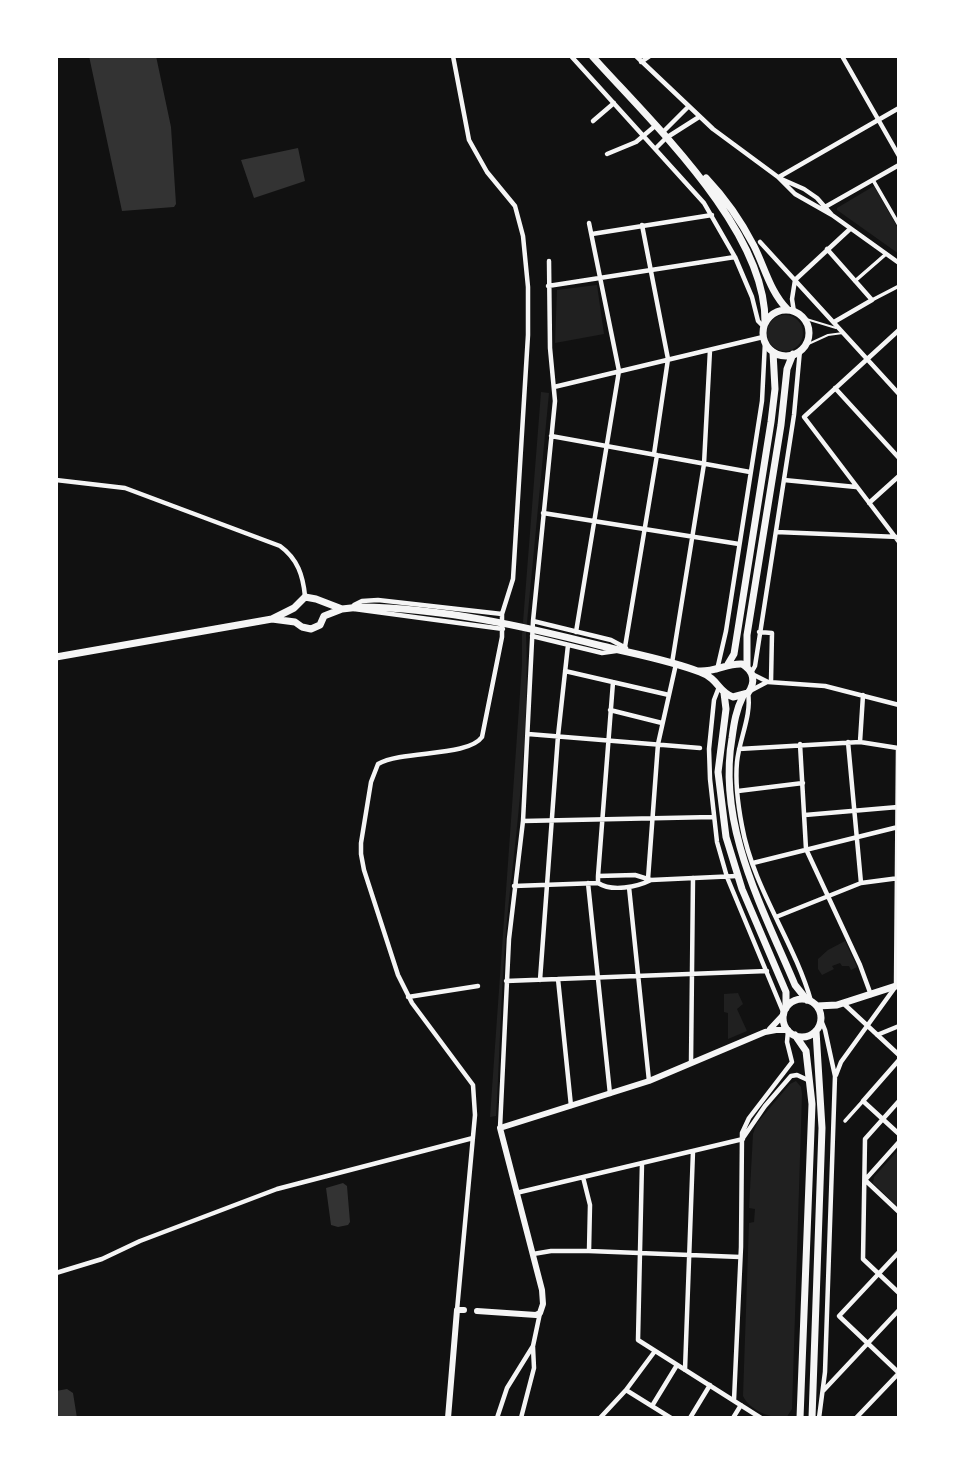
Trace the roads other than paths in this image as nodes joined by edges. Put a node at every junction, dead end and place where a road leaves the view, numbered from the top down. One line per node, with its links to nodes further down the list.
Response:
1 (453, 56): 86 (street)
2 (571, 56): 8 (street)
3 (592, 56): 14 (main road)
4 (636, 56): 7 (street)
5 (650, 56): 7 (street)
6 (842, 56): 12 (street)
7 (641, 62): 9 (street)
8 (614, 103): 13 (street); 15 (street)
9 (688, 107): 11 (street); 16 (street)
10 (899, 108): 12 (street)
11 (699, 117): 16 (street); 22 (street)
12 (879, 120): 20 (street); 22 (street)
13 (593, 121)
14 (655, 127): 15 (street); 16 (main road)
15 (643, 136): 17 (street); 19 (street)
16 (664, 136): 17 (street); 18 (main road)
17 (655, 149): 25 (street)
18 (677, 150): 45 (main road); 48 (main road)
19 (607, 154)
20 (899, 156)
21 (899, 165): 23 (street)
22 (778, 177): 24 (street); 26 (street)
23 (873, 180): 24 (street); 29 (street)
24 (825, 207): 26 (street)
25 (712, 215): 28 (street); 35 (street)
26 (832, 215): 30 (street)
27 (589, 223): 31 (street)
28 (642, 225): 31 (street); 38 (street)
29 (899, 225)
30 (850, 229): 33 (street); 34 (street)
31 (592, 234): 39 (street)
32 (760, 242): 40 (street)
33 (827, 250): 40 (street); 41 (street)
34 (886, 254): 37 (street); 41 (street)
35 (735, 257): 38 (street); 48 (street)
36 (549, 261): 42 (street)
37 (899, 263)
38 (651, 270): 39 (street); 55 (street)
39 (600, 278): 42 (street); 57 (street)
40 (795, 280): 45 (street); 47 (street)
41 (855, 281): 44 (street)
42 (548, 286): 58 (street)
43 (899, 286): 44 (street)
44 (872, 300): 47 (street)
45 (791, 311): 46 (main road); 48 (main road)
46 (803, 318): 50 (lane); 53 (main road)
47 (834, 322): 50 (street)
48 (764, 325): 51 (main road)
49 (899, 330): 56 (street)
50 (842, 331): 53 (lane); 56 (street)
51 (764, 340): 52 (street); 54 (main road); 68 (street)
52 (710, 350): 55 (street); 67 (street)
53 (799, 350): 54 (main road); 61 (street); 102 (main road)
54 (774, 352): 99 (main road)
55 (668, 359): 57 (street); 65 (street)
56 (867, 359): 59 (street); 60 (street)
57 (619, 371): 58 (street); 64 (street)
58 (554, 387): 63 (street)
59 (835, 388): 62 (street); 66 (street)
60 (899, 394)
61 (794, 415): 62 (street); 71 (street)
62 (804, 417): 72 (street)
63 (551, 436): 64 (street); 74 (street)
64 (607, 446): 65 (street); 75 (street)
65 (655, 455): 67 (street); 76 (street)
66 (899, 458)
67 (704, 464): 68 (street); 78 (street)
68 (750, 472): 81 (street)
69 (898, 478): 73 (street)
70 (56, 480): 82 (street)
71 (784, 480): 72 (street); 77 (street)
72 (857, 487): 73 (street)
73 (869, 503): 79 (street)
74 (543, 513): 75 (street); 89 (street)
75 (594, 521): 76 (street); 92 (street)
76 (644, 528): 78 (street); 96 (street)
77 (776, 532): 79 (street); 93 (street)
78 (694, 536): 81 (street); 98 (street)
79 (897, 537): 80 (street)
80 (899, 542)
81 (740, 544): 99 (street)
82 (305, 597): 83 (main road); 84 (main road)
83 (321, 602): 85 (main road); 87 (main road)
84 (294, 608): 88 (main road); 90 (main road)
85 (346, 609): 86 (street); 87 (main road); 91 (street); 96 (main road)
86 (502, 614): 91 (street)
87 (324, 616): 90 (main road)
88 (272, 619): 90 (main road); 97 (main road)
89 (533, 621): 92 (street); 94 (street)
90 (295, 622)
91 (503, 629): 160 (street)
92 (576, 632): 96 (street)
93 (759, 632): 102 (street); 104 (street)
94 (532, 636): 95 (street); 112 (street)
95 (568, 645): 96 (street); 100 (street)
96 (622, 649): 98 (main road)
97 (56, 657)
98 (674, 664): 101 (main road); 107 (street)
99 (722, 668): 101 (main road); 102 (main road); 105 (main road)
100 (565, 671): 103 (street); 113 (street)
101 (699, 671): 105 (main road)
102 (750, 672): 104 (street); 106 (main road)
103 (613, 682): 107 (street); 110 (street)
104 (769, 682): 106 (street); 108 (street)
105 (721, 687): 106 (main road); 127 (street); 137 (main road)
106 (747, 693): 120 (street); 161 (main road)
107 (669, 695): 111 (street)
108 (863, 695): 109 (street); 116 (street)
109 (899, 705)
110 (610, 710): 111 (street); 114 (street)
111 (662, 723): 117 (street)
112 (528, 734): 113 (street); 131 (street)
113 (558, 736): 114 (street); 128 (street)
114 (607, 740): 117 (street); 129 (street)
115 (848, 742): 116 (street); 118 (street); 125 (street)
116 (860, 742): 121 (street)
117 (658, 744): 119 (street); 130 (street)
118 (800, 744): 120 (street); 122 (street)
119 (700, 748)
120 (739, 749): 123 (street)
121 (899, 749): 124 (street)
122 (803, 783): 123 (street); 126 (street)
123 (737, 791): 135 (street)
124 (898, 807): 125 (street); 132 (street)
125 (853, 811): 126 (street); 133 (street)
126 (805, 816): 134 (street)
127 (713, 817): 130 (street); 138 (street)
128 (551, 820): 129 (street); 131 (street); 145 (street)
129 (602, 820): 130 (street); 136 (street)
130 (652, 820): 141 (street)
131 (523, 821): 146 (street)
132 (898, 827): 133 (street); 140 (street)
133 (856, 837): 134 (street); 144 (street)
134 (806, 849): 135 (street); 148 (street)
135 (753, 863): 149 (street)
136 (598, 876): 141 (street); 143 (street)
137 (737, 876): 138 (street); 163 (main road)
138 (727, 877): 139 (street); 150 (street)
139 (692, 878): 141 (street); 151 (street)
140 (899, 878): 144 (street); 158 (street)
141 (650, 880): 147 (street)
142 (588, 883): 143 (street); 145 (street); 153 (street)
143 (598, 883): 147 (street)
144 (861, 883): 148 (street)
145 (547, 884): 146 (street); 155 (street)
146 (514, 886): 156 (street)
147 (629, 887): 152 (street)
148 (827, 896): 149 (street); 159 (street)
149 (776, 917): 161 (street)
150 (767, 971): 151 (street); 163 (street)
151 (691, 974): 152 (street); 173 (street)
152 (638, 976): 153 (street); 175 (street)
153 (597, 977): 154 (street); 177 (street)
154 (558, 979): 155 (street); 180 (street)
155 (540, 980): 156 (street)
156 (506, 981): 183 (street)
157 (478, 986): 160 (street)
158 (898, 986): 159 (main road); 165 (street)
159 (871, 995): 162 (main road)
160 (408, 997): 185 (street)
161 (811, 1002): 162 (main road); 163 (main road); 164 (main road)
162 (840, 1004): 164 (main road); 165 (street)
163 (785, 1011): 168 (main road); 169 (main road)
164 (821, 1020): 167 (main road); 174 (street)
165 (867, 1026): 170 (street); 174 (street)
166 (899, 1026): 170 (street)
167 (816, 1031): 169 (main road); 228 (main road)
168 (765, 1032): 169 (main road); 173 (main road)
169 (790, 1032): 176 (main road); 186 (street)
170 (877, 1035): 171 (street)
171 (899, 1055)
172 (899, 1060): 178 (street)
173 (691, 1064): 175 (main road)
174 (835, 1076): 215 (street)
175 (649, 1081): 177 (main road)
176 (811, 1082): 186 (street); 227 (main road)
177 (610, 1094): 180 (main road)
178 (863, 1101): 181 (street); 182 (street)
179 (899, 1101): 181 (street)
180 (571, 1106): 183 (main road)
181 (883, 1119): 184 (street); 191 (street)
182 (845, 1121)
183 (499, 1128): 192 (main road)
184 (899, 1134)
185 (473, 1138): 200 (street); 203 (street)
186 (743, 1139): 188 (street); 199 (street)
187 (899, 1142): 191 (street)
188 (693, 1151): 189 (street); 198 (street)
189 (642, 1163): 190 (street); 196 (street)
190 (583, 1177): 192 (street); 194 (street)
191 (865, 1180): 193 (street); 201 (street)
192 (516, 1193): 197 (main road)
193 (899, 1212)
194 (589, 1251): 196 (street); 197 (street)
195 (899, 1252): 201 (street)
196 (641, 1253): 198 (street); 209 (street)
197 (533, 1254): 206 (main road)
198 (688, 1255): 199 (street); 211 (street)
199 (740, 1257): 216 (street)
200 (56, 1273)
201 (878, 1273): 202 (street); 207 (street)
202 (899, 1293)
203 (461, 1310): 219 (main road)
204 (899, 1310): 207 (street)
205 (477, 1311): 206 (main road)
206 (540, 1313): 208 (street)
207 (868, 1345): 212 (street); 215 (street)
208 (533, 1346): 220 (street); 221 (street)
209 (656, 1351): 210 (street); 214 (street)
210 (677, 1365): 211 (street); 218 (street)
211 (685, 1370): 213 (street)
212 (899, 1373): 230 (street)
213 (710, 1385): 216 (street); 224 (street)
214 (626, 1390): 218 (street); 222 (street)
215 (822, 1391): 229 (street)
216 (734, 1401): 217 (street)
217 (741, 1405): 225 (street); 226 (street)
218 (652, 1406): 223 (street)
219 (447, 1418)
220 (497, 1418)
221 (521, 1418)
222 (600, 1418)
223 (671, 1418)
224 (690, 1418)
225 (733, 1418)
226 (761, 1418)
227 (800, 1418)
228 (812, 1418)
229 (819, 1418)
230 (856, 1418)

